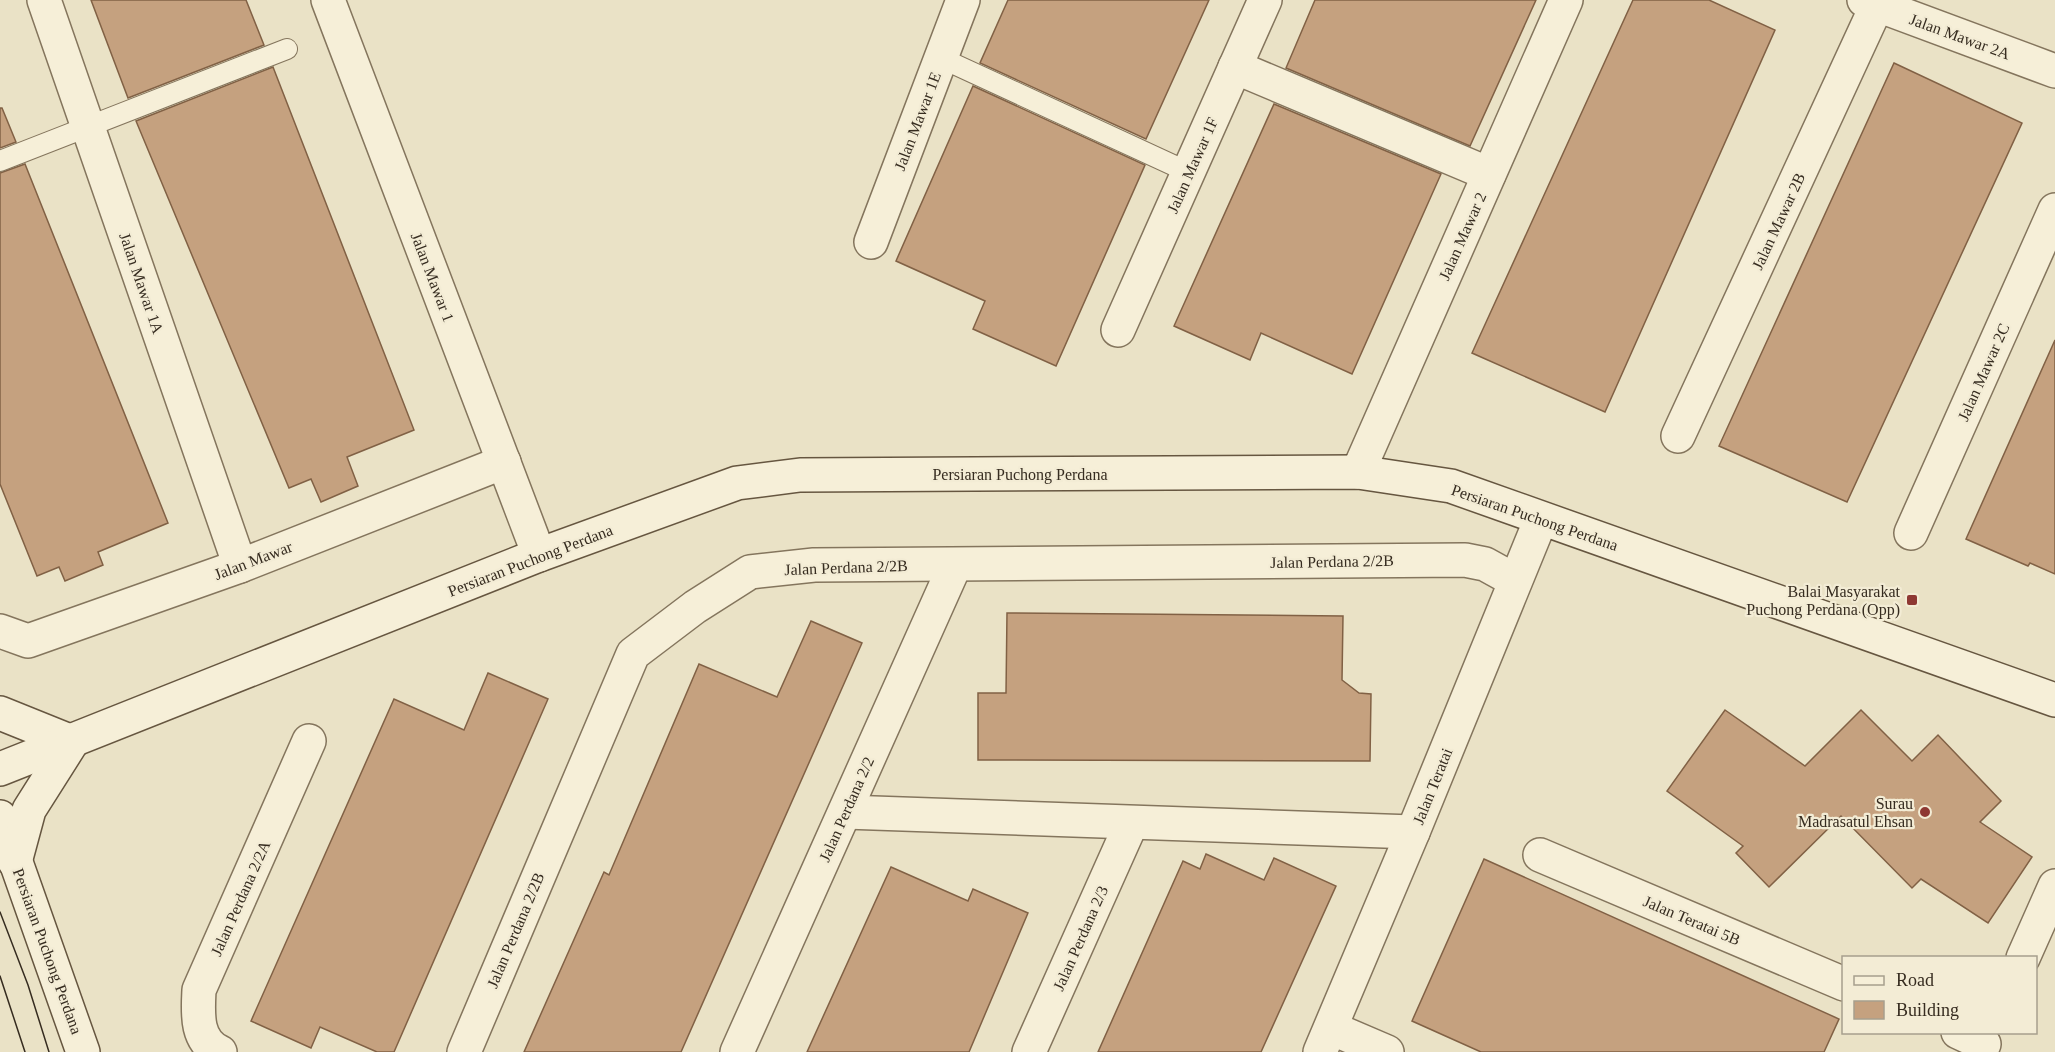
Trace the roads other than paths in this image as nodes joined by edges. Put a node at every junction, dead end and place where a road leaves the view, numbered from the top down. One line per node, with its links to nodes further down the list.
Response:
1 (44, 0): 11 (street, Jalan Mawar 1A)
2 (328, 0): 19 (street, Jalan Mawar 1)
3 (963, 0): 8 (street, Jalan Mawar 1E)
4 (1265, 0): 9 (street, Jalan Mawar 1F)
5 (1566, 0): 14 (street, Jalan Mawar 2)
6 (1871, 2): 10 (street, Jalan Mawar 2A); 18 (street, Jalan Mawar 2B)
7 (287, 49): 11 (lane)
8 (941, 58): 13 (lane); 16 (street, Jalan Mawar 1E)
9 (1235, 67): 13 (street, Jalan Mawar 1F); 14 (street)
10 (2055, 71)
11 (88, 127): 12 (lane); 25 (street, Jalan Mawar 1A)
12 (0, 161)
13 (1188, 172): 17 (street, Jalan Mawar 1F)
14 (1490, 174): 20 (street, Jalan Mawar 2)
15 (2055, 210): 22 (street, Jalan Mawar 2C)
16 (871, 242)
17 (1118, 330)
18 (1678, 436)
19 (504, 462): 23 (street, Jalan Mawar 1); 25 (street, Jalan Mawar)
20 (1358, 472): 21 (street, Persiaran Puchong Perdana); 23 (street, Persiaran Puchong Perdana)
21 (1541, 519): 26 (street, Jalan Teratai); 28 (street, Persiaran Puchong Perdana)
22 (1911, 533)
23 (539, 555): 31 (street, Persiaran Puchong Perdana)
24 (955, 565): 26 (street, Jalan Perdana 2/2B); 33 (street, Jalan Perdana 2/2); 45 (street, Jalan Perdana 2/2B)
25 (240, 566): 27 (street, Jalan Mawar)
26 (1514, 580): 36 (street, Jalan Teratai)
27 (0, 631)
28 (2055, 700)
29 (0, 713): 31 (street)
30 (309, 741): 44 (street, Jalan Perdana 2/2A)
31 (72, 742): 32 (street, Persiaran Puchong Perdana); 38 (street)
32 (0, 769)
33 (844, 812): 35 (street); 46 (street, Jalan Perdana 2/2)
34 (0, 817): 38 (street, Persiaran Puchong Perdana)
35 (1131, 824): 36 (street); 47 (street, Jalan Perdana 2/3)
36 (1413, 832): 42 (street, Jalan Teratai)
37 (1540, 855): 41 (street, Jalan Teratai 5B)
38 (15, 862): 43 (street, Persiaran Puchong Perdana)
39 (2055, 886): 40 (street)
40 (2023, 956)
41 (1842, 983)
42 (1325, 1040): 48 (street)
43 (83, 1052)
44 (220, 1052)
45 (464, 1052)
46 (737, 1052)
47 (1029, 1052)
48 (1387, 1052)

